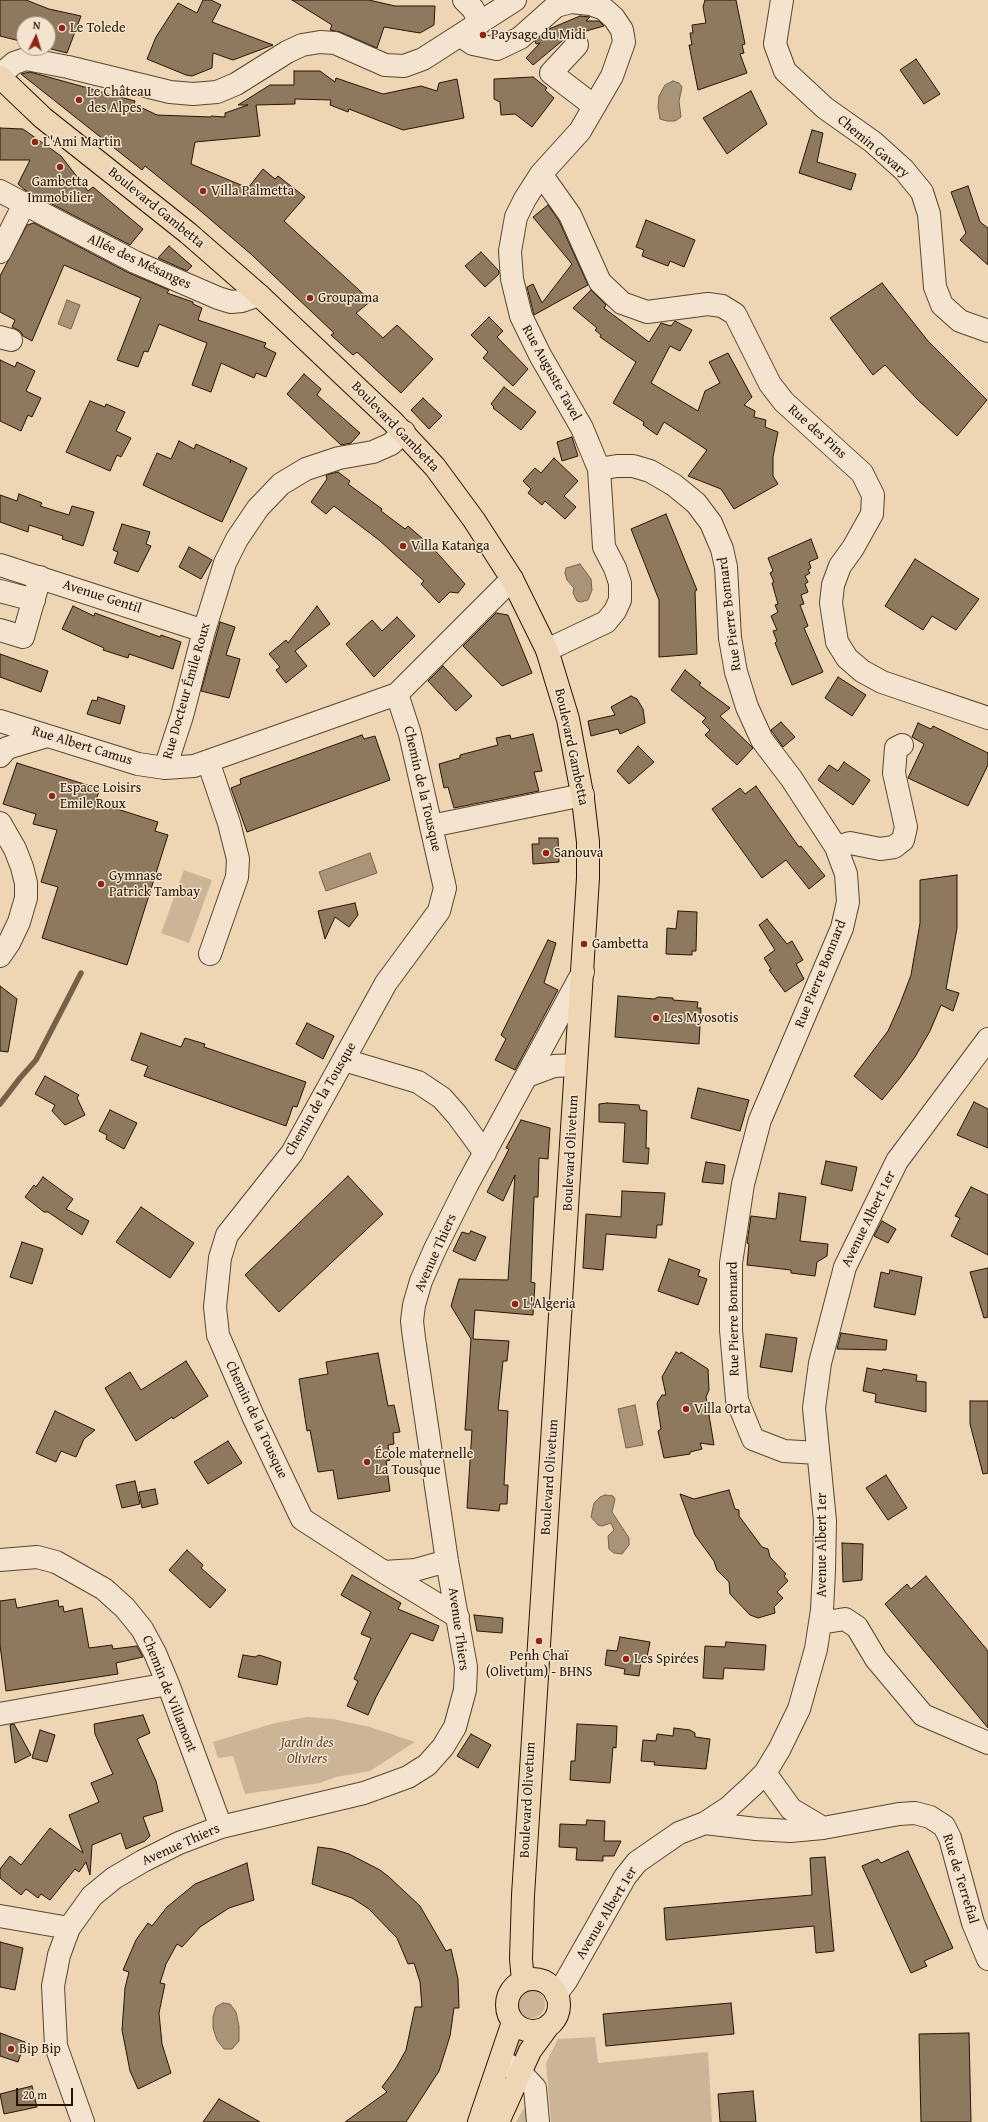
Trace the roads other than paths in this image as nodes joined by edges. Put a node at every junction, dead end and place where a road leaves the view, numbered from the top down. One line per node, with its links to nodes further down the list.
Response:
1 (464, 0): 4 (street)
2 (515, 0): 4 (street)
3 (782, 0): 14 (street, Chemin Gavary)
4 (480, 23): 5 (street)
5 (461, 36): 7 (street); 8 (street, Rue Auguste Tavel)
6 (577, 45): 8 (street)
7 (1, 78): 13 (main road, Boulevard Gambetta)
8 (594, 106): 9 (street, Rue Auguste Tavel)
9 (541, 174): 16 (street, Rue Auguste Tavel); 26 (street, Rue des Pins)
10 (0, 191): 11 (street, Allée des Mésanges)
11 (24, 204): 12 (street); 13 (street, Allée des Mésanges)
12 (0, 252)
13 (259, 295): 15 (main road, Boulevard Gambetta)
14 (988, 332)
15 (404, 432): 19 (main road, Boulevard Gambetta); 23 (street, Rue Docteur Émile Roux)
16 (599, 469): 24 (street, Rue Auguste Tavel); 36 (street, Rue Pierre Bonnard)
17 (0, 565): 18 (street, Avenue Gentil)
18 (40, 577): 21 (street); 23 (street, Avenue Gentil)
19 (512, 579): 24 (main road, Boulevard Gambetta); 25 (street, Rue Docteur Émile Roux)
20 (0, 591): 21 (street)
21 (34, 600): 22 (street)
22 (0, 630)
23 (204, 631): 32 (street, Rue Docteur Émile Roux)
24 (546, 650): 33 (main road, Boulevard Gambetta)
25 (397, 694): 31 (street, Rue Docteur Émile Roux); 35 (street, Chemin de la Tousque)
26 (988, 718)
27 (0, 723): 28 (street, Rue Albert Camus); 30 (street)
28 (49, 735): 30 (street); 32 (street, Rue Albert Camus)
29 (902, 745): 36 (street)
30 (4, 752)
31 (208, 761): 32 (street, Rue Docteur Émile Roux); 37 (street)
32 (165, 768)
33 (583, 794): 35 (street); 39 (main road, Boulevard Gambetta)
34 (0, 823): 38 (street)
35 (431, 826): 41 (street, Chemin de la Tousque)
36 (836, 847): 45 (street, Rue Pierre Bonnard)
37 (210, 954)
38 (0, 956)
39 (583, 972): 42 (main road, Boulevard Olivetum); 43 (street, Avenue Thiers)
40 (988, 1039): 45 (street, Avenue Albert 1er)
41 (344, 1060): 44 (street); 48 (street, Chemin de la Tousque)
42 (576, 1065): 43 (street); 61 (main road, Boulevard Olivetum)
43 (527, 1076): 44 (street, Avenue Thiers)
44 (485, 1153): 47 (street, Avenue Thiers)
45 (818, 1453): 50 (street, Avenue Albert 1er)
46 (0, 1560): 51 (street, Chemin de Villamont)
47 (447, 1560): 48 (street); 49 (street, Avenue Thiers)
48 (384, 1572): 49 (street, Chemin de la Tousque)
49 (458, 1617): 56 (street, Avenue Thiers)
50 (820, 1624): 53 (street); 54 (street, Avenue Albert 1er)
51 (168, 1684): 52 (street); 56 (street, Chemin de Villamont)
52 (0, 1714)
53 (988, 1743)
54 (765, 1773): 55 (street, Avenue Albert 1er); 57 (street)
55 (705, 1823): 57 (street, Rue de Terrefial); 62 (street, Avenue Albert 1er)
56 (221, 1827): 59 (street, Avenue Thiers)
57 (823, 1828): 60 (street, Rue de Terrefial)
58 (0, 1916): 59 (street)
59 (68, 1928): 67 (street, Avenue Thiers)
60 (988, 1959)
61 (523, 1981): 62 (main road); 63 (main road)
62 (556, 1994): 64 (main road)
63 (513, 2022): 64 (main road); 65 (main road)
64 (549, 2025): 66 (main road)
65 (501, 2060): 66 (street); 68 (main road)
66 (520, 2072): 69 (main road); 70 (street)
67 (83, 2122)
68 (479, 2122)
69 (498, 2122)
70 (538, 2122)

